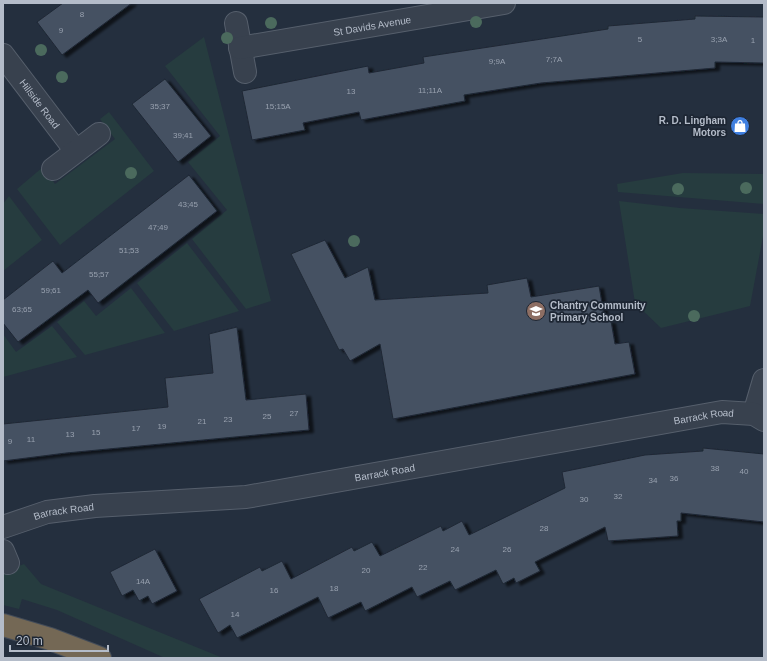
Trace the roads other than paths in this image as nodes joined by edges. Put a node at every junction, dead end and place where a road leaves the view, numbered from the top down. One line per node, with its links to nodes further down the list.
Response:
1 (504, 3): 3 (street, St Davids Avenue)
2 (236, 22): 3 (street)
3 (240, 48): 5 (street)
4 (3, 55): 7 (street, Hillside Road)
5 (245, 72)
6 (99, 134): 7 (street)
7 (76, 151): 8 (street)
8 (53, 168)
9 (764, 380): 10 (street)
10 (759, 417): 11 (street, Barrack Road)
11 (3, 528)
12 (3, 625): 13 (highway)
13 (100, 658)

